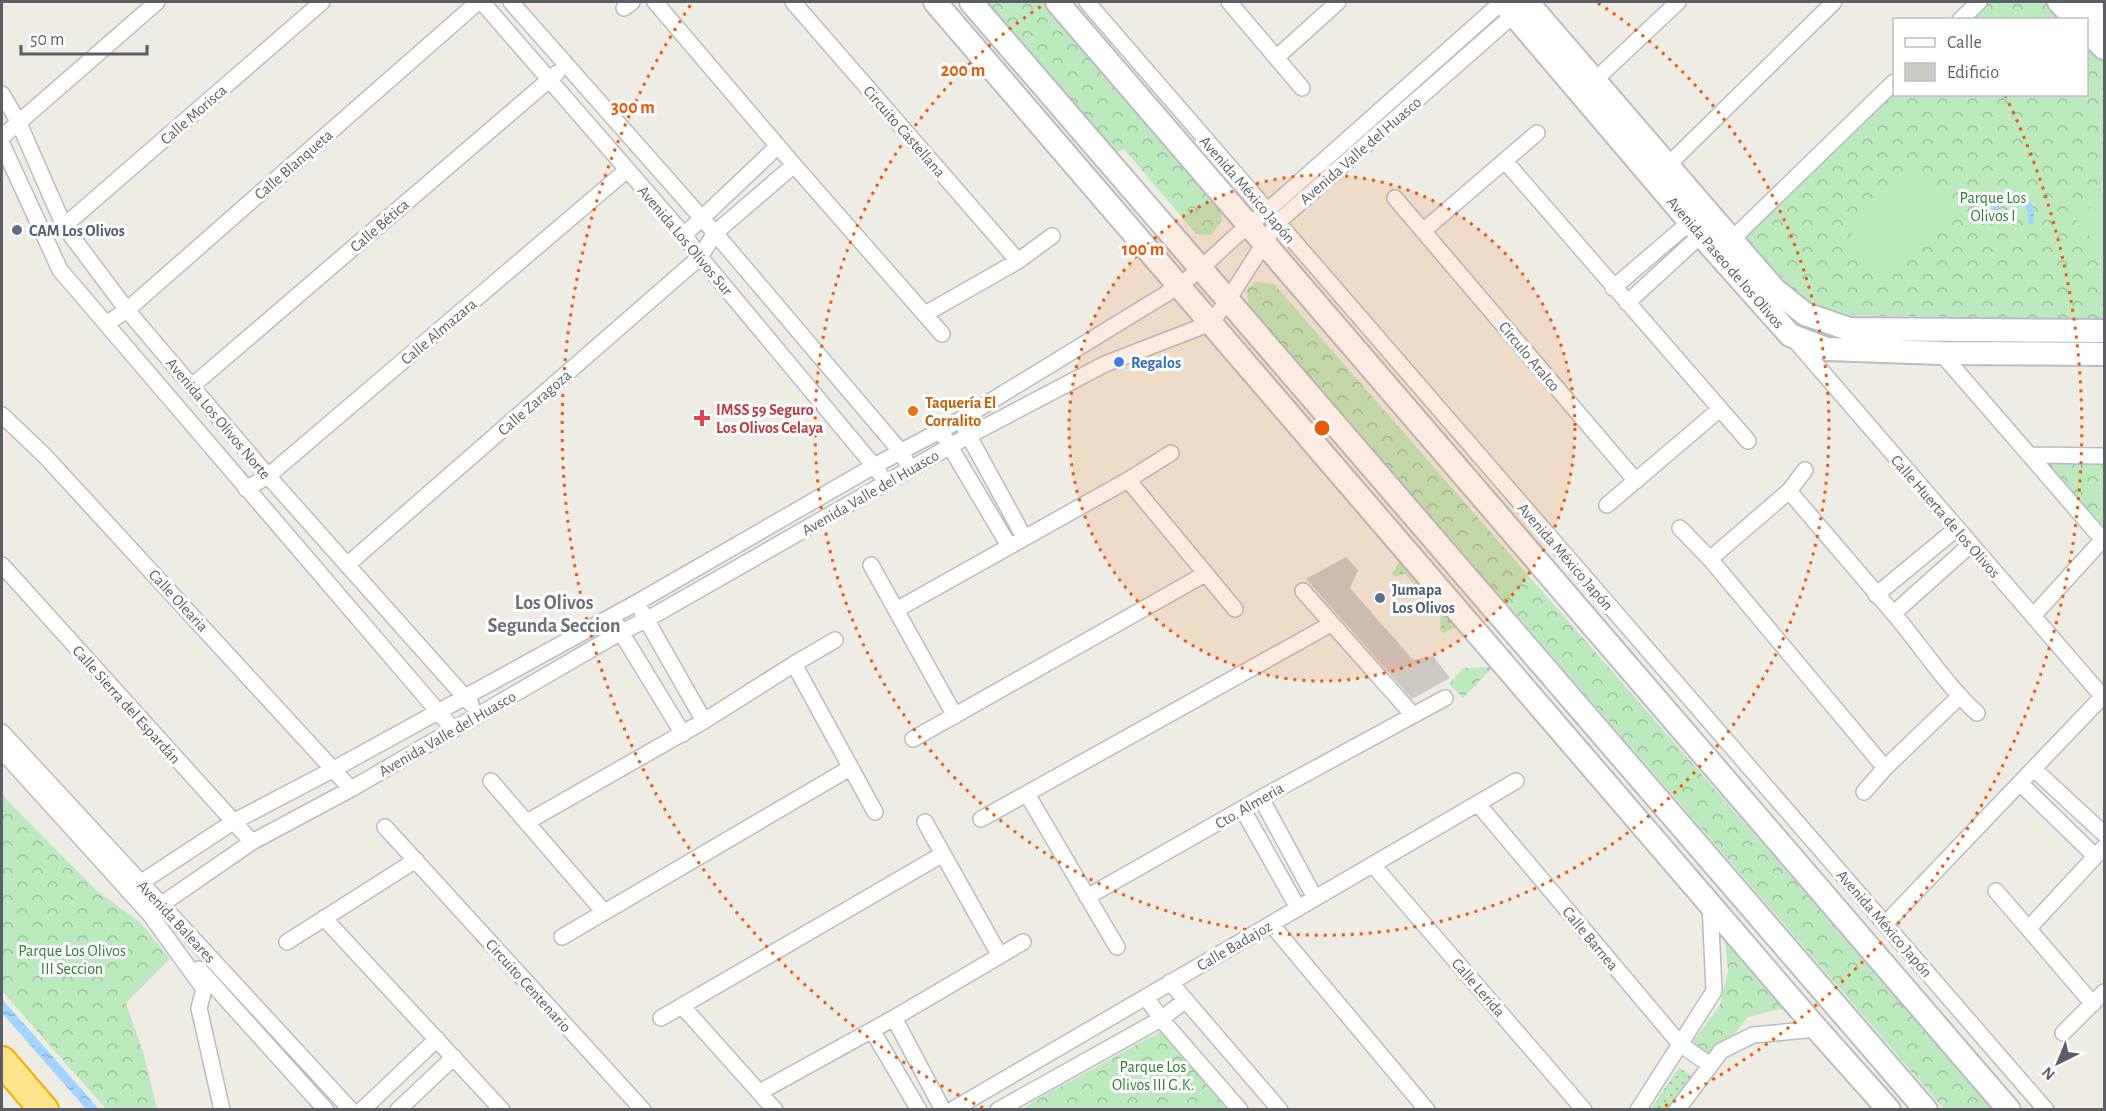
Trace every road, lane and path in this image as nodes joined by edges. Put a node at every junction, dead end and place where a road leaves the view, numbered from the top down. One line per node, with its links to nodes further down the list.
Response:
1 (157, 2): 31 (street)
2 (322, 2): 44 (street, Calle Morisca)
3 (480, 2): 26 (street, Avenida Los Olivos Sur); 59 (street, Calle Blanqueta)
4 (511, 2): 25 (street, Avenida Los Olivos Sur)
5 (655, 2): 35 (street)
6 (793, 2): 53 (street, Circuito Castellana)
7 (935, 2): 55 (street)
8 (971, 2): 54 (street)
9 (1057, 2): 42 (street, Avenida México Japón)
10 (1087, 2): 42 (street, Avenida México Japón)
11 (1229, 2): 24 (street)
12 (1338, 2): 24 (street)
13 (1677, 2): 27 (street)
14 (1834, 2): 38 (street)
15 (1979, 2): 19 (street)
16 (2059, 2): 20 (street)
17 (2086, 2): 21 (street)
18 (1517, 4): 27 (street, Avenida Paseo de los Olivos); 42 (street, Avenida Valle del Huasco); 43 (street, Avenida Valle del Huasco); 45 (street, Avenida Paseo de los Olivos)
19 (1962, 18)
20 (2075, 18)
21 (2104, 21)
22 (2088, 32): 23 (street)
23 (2104, 48)
24 (1277, 57): 29 (street)
25 (566, 65): 26 (street, Calle Bética); 41 (street, Avenida Los Olivos Sur)
26 (550, 78): 39 (street, Avenida Los Olivos Sur); 68 (street, Calle Bética)
27 (1595, 80): 38 (street, Avenida Paseo de los Olivos)
28 (1893, 83): 51 (street)
29 (1302, 87)
30 (2, 94): 31 (street, Avenida Los Olivos Norte)
31 (18, 121): 33 (street); 44 (street, Avenida Los Olivos Norte)
32 (1537, 133): 36 (street)
33 (2, 137)
34 (2, 144): 62 (street, Avenida Los Olivos Norte)
35 (778, 146): 37 (street); 41 (street)
36 (1505, 161): 46 (street); 56 (street)
37 (794, 165): 47 (street); 60 (street)
38 (1668, 165): 51 (street, Avenida Paseo de los Olivos)
39 (627, 170): 48 (street, Avenida Los Olivos Sur); 83 (street, Calle Almazara)
40 (1395, 198): 46 (street, Circulo Aralco)
41 (701, 217): 47 (street, Avenida Los Olivos Sur); 48 (street)
42 (1258, 217): 43 (street, Avenida México Japón); 50 (street, Avenida México Japón); 54 (street, Avenida Valle del Huasco)
43 (1277, 223): 50 (street, Avenida Valle del Huasco); 168 (street, Avenida México Japón)
44 (64, 226): 59 (street, Avenida Los Olivos Norte)
45 (1696, 229): 51 (street, Avenida Paseo de los Olivos); 56 (street); 58 (street)
46 (1423, 231): 85 (street, Circulo Aralco)
47 (715, 234): 52 (street, Calle Zaragoza); 76 (street, Avenida Los Olivos Sur)
48 (684, 235): 52 (street, Avenida Los Olivos Sur)
49 (1052, 236): 53 (street)
50 (1265, 242): 57 (street, Avenida Valle del Huasco); 216 (street, Avenida México Japón)
51 (1724, 246): 63 (street, Avenida Paseo de los Olivos); 65 (street, Avenida Paseo de los Olivos)
52 (700, 257): 80 (street, Avenida Los Olivos Sur); 100 (street, Calle Zaragoza)
53 (1018, 261): 60 (street)
54 (1202, 269): 55 (street, Avenida Valle del Huasco); 57 (street)
55 (1179, 286): 61 (street); 71 (street, Avenida Valle del Huasco)
56 (1613, 288): 58 (street)
57 (1228, 300): 61 (street, Avenida Valle del Huasco); 89 (street)
58 (1627, 303): 69 (street)
59 (127, 310): 62 (street, Calle Blanqueta); 68 (street, Avenida Los Olivos Norte)
60 (925, 315): 64 (street)
61 (1211, 323): 73 (street, Avenida Valle del Huasco); 91 (street)
62 (105, 324): 87 (street, Avenida Los Olivos Norte)
63 (2104, 332)
64 (942, 334)
65 (1790, 335): 66 (street, Avenida Paseo de los Olivos); 93 (street, Calle Huerta de los Olivos)
66 (1941, 353): 67 (street, Avenida Paseo de los Olivos); 78 (street)
67 (2104, 354)
68 (192, 386): 83 (street, Avenida Los Olivos Norte)
69 (1720, 409): 74 (street); 85 (street)
70 (2, 415): 135 (street, Calle Olearia)
71 (960, 420): 72 (street, Avenida Valle del Huasco); 73 (street)
72 (942, 430): 75 (street); 76 (street, Avenida Valle del Huasco)
73 (968, 436): 75 (street, Avenida Valle del Huasco); 94 (street)
74 (1748, 441)
75 (950, 447): 81 (street, Avenida Valle del Huasco); 97 (street)
76 (902, 453): 80 (street, Avenida Valle del Huasco); 81 (street, Avenida Los Olivos Sur)
77 (1171, 453): 84 (street)
78 (2030, 455): 79 (street); 95 (street)
79 (2104, 456)
80 (874, 466): 86 (street, Avenida Los Olivos Sur); 105 (street, Avenida Valle del Huasco)
81 (911, 469): 86 (street, Avenida Valle del Huasco)
82 (1805, 470): 88 (street)
83 (268, 476): 87 (street, Calle Almazara); 100 (street, Avenida Los Olivos Norte)
84 (1128, 480): 94 (street); 102 (street)
85 (1636, 481): 90 (street)
86 (885, 483): 111 (street, Avenida Valle del Huasco)
87 (246, 489): 121 (street, Avenida Los Olivos Norte)
88 (1789, 491): 98 (street); 104 (street)
89 (1400, 500): 91 (street); 120 (street)
90 (1607, 505)
91 (1378, 518): 126 (street)
92 (1680, 528): 98 (street)
93 (1956, 529): 96 (street, Calle Huerta de los Olivos); 104 (street)
94 (1024, 537): 97 (street)
95 (2104, 539): 109 (street)
96 (1970, 545): 108 (street); 109 (street, Calle Huerta de los Olivos)
97 (1008, 546): 107 (street)
98 (1710, 560): 134 (street)
99 (2, 565): 148 (street, Calle Sierra del Espardán)
100 (347, 565): 117 (street, Avenida Los Olivos Norte)
101 (871, 565): 107 (street)
102 (1205, 574): 106 (street); 125 (street)
103 (1302, 591): 112 (street)
104 (1876, 595): 108 (street)
105 (636, 603): 110 (street, Avenida Valle del Huasco); 111 (street)
106 (1235, 609)
107 (896, 610): 125 (street)
108 (1894, 613): 118 (street)
109 (2033, 616): 116 (street, Calle Huerta de los Olivos)
110 (611, 617): 113 (street); 117 (street, Avenida Valle del Huasco)
111 (646, 620): 113 (street, Avenida Valle del Huasco); 127 (street)
112 (1331, 624): 124 (street); 142 (street)
113 (621, 632): 123 (street, Avenida Valle del Huasco); 130 (street)
114 (835, 640): 115 (street)
115 (794, 664): 127 (street); 133 (street)
116 (2104, 696): 136 (street)
117 (465, 697): 121 (street, Avenida Valle del Huasco); 123 (street, Avenida Los Olivos Norte)
118 (1959, 697): 122 (street); 134 (street)
119 (1445, 698): 124 (street, Cto. Almeria)
120 (1573, 703): 126 (street); 215 (street)
121 (439, 711): 128 (street, Avenida Los Olivos Norte); 135 (street, Avenida Valle del Huasco)
122 (1977, 713)
123 (479, 714): 128 (street, Avenida Valle del Huasco)
124 (1413, 715): 143 (street, Cto. Almeria)
125 (955, 716): 131 (street)
126 (1552, 720): 163 (street)
127 (704, 722): 130 (street)
128 (453, 729): 140 (street, Avenida Valle del Huasco)
129 (2, 732): 158 (street, Avenida Baleares)
130 (683, 734): 149 (street)
131 (913, 739)
132 (2, 751): 158 (street, Avenida Baleares)
133 (850, 768): 146 (street); 165 (street)
134 (1885, 768): 141 (street)
135 (334, 769): 140 (street, Calle Olearia); 148 (street, Avenida Valle del Huasco)
136 (2034, 769): 139 (street); 152 (street)
137 (491, 781): 149 (street)
138 (1516, 781): 144 (street, Calle Badajoz)
139 (2020, 783): 154 (street); 168 (street)
140 (351, 789): 153 (street, Avenida Valle del Huasco)
141 (1864, 792)
142 (1028, 794): 147 (street); 160 (street)
143 (1261, 798): 145 (street, Cto. Almeria); 161 (street)
144 (1478, 804): 157 (street, Calle Badajoz); 189 (street, Calle Barnea)
145 (1243, 810): 160 (street, Cto. Almeria); 164 (street)
146 (875, 812)
147 (981, 819)
148 (233, 822): 153 (street, Calle Sierra del Espardán); 158 (street, Avenida Valle del Huasco)
149 (527, 822): 165 (street)
150 (925, 822): 155 (street)
151 (385, 827): 156 (street, Circuito Centenario)
152 (2104, 834)
153 (252, 842): 162 (street, Avenida Valle del Huasco)
154 (2100, 851): 170 (street)
155 (943, 854): 175 (street); 181 (street)
156 (416, 860): 167 (street); 203 (street, Circuito Centenario)
157 (1373, 865): 161 (street, Calle Badajoz); 211 (street, Calle Lerida)
158 (134, 887): 162 (street, Avenida Baleares); 166 (street, Avenida Baleares)
159 (1996, 891): 170 (street)
160 (1087, 897): 174 (street)
161 (1315, 898): 164 (street, Calle Badajoz)
162 (162, 903): 166 (street, Avenida Valle del Huasco); 199 (street, Avenida Baleares)
163 (1710, 904): 185 (street); 189 (street)
164 (1298, 908): 169 (street, Calle Badajoz)
165 (603, 912): 171 (street)
166 (149, 913): 197 (street); 198 (street, Avenida Baleares)
167 (324, 918): 172 (street); 188 (street)
168 (1886, 923): 217 (street, Avenida México Japón)
169 (1272, 924): 176 (street, Calle Badajoz); 210 (street)
170 (2029, 928): 180 (street)
171 (562, 937)
172 (287, 942)
173 (1023, 942): 175 (street)
174 (1117, 947)
175 (1000, 956): 183 (street)
176 (1170, 982): 178 (street, Calle Badajoz); 179 (street)
177 (2104, 992): 180 (street)
178 (1146, 997): 184 (street); 193 (street, Calle Badajoz)
179 (1186, 1000): 184 (street); 209 (street)
180 (2093, 1004): 187 (street)
181 (683, 1007): 182 (street); 194 (street)
182 (661, 1018)
183 (894, 1018): 186 (street); 206 (street)
184 (1161, 1018): 195 (street); 208 (street)
185 (1817, 1029): 192 (street); 214 (street)
186 (872, 1030): 194 (street); 205 (street)
187 (2063, 1033)
188 (437, 1039): 190 (street); 200 (street)
189 (1680, 1044): 192 (street, Calle Barnea); 212 (street)
190 (454, 1057): 201 (street); 202 (street)
191 (2, 1061): 196 (highway)
192 (1710, 1065): 213 (street)
193 (992, 1086): 195 (street); 207 (street, Calle Badajoz)
194 (760, 1092): 204 (street)
195 (1002, 1109)
196 (44, 1110)
197 (222, 1110)
198 (326, 1110)
199 (351, 1110)
200 (362, 1110)
201 (399, 1110)
202 (502, 1110)
203 (643, 1110)
204 (776, 1110)
205 (919, 1110)
206 (943, 1110)
207 (952, 1110)
208 (1240, 1110)
209 (1280, 1110)
210 (1427, 1110)
211 (1584, 1110)
212 (1638, 1110)
213 (1677, 1110)
214 (1889, 1110)
215 (1926, 1110)
216 (2009, 1110)
217 (2046, 1110)

